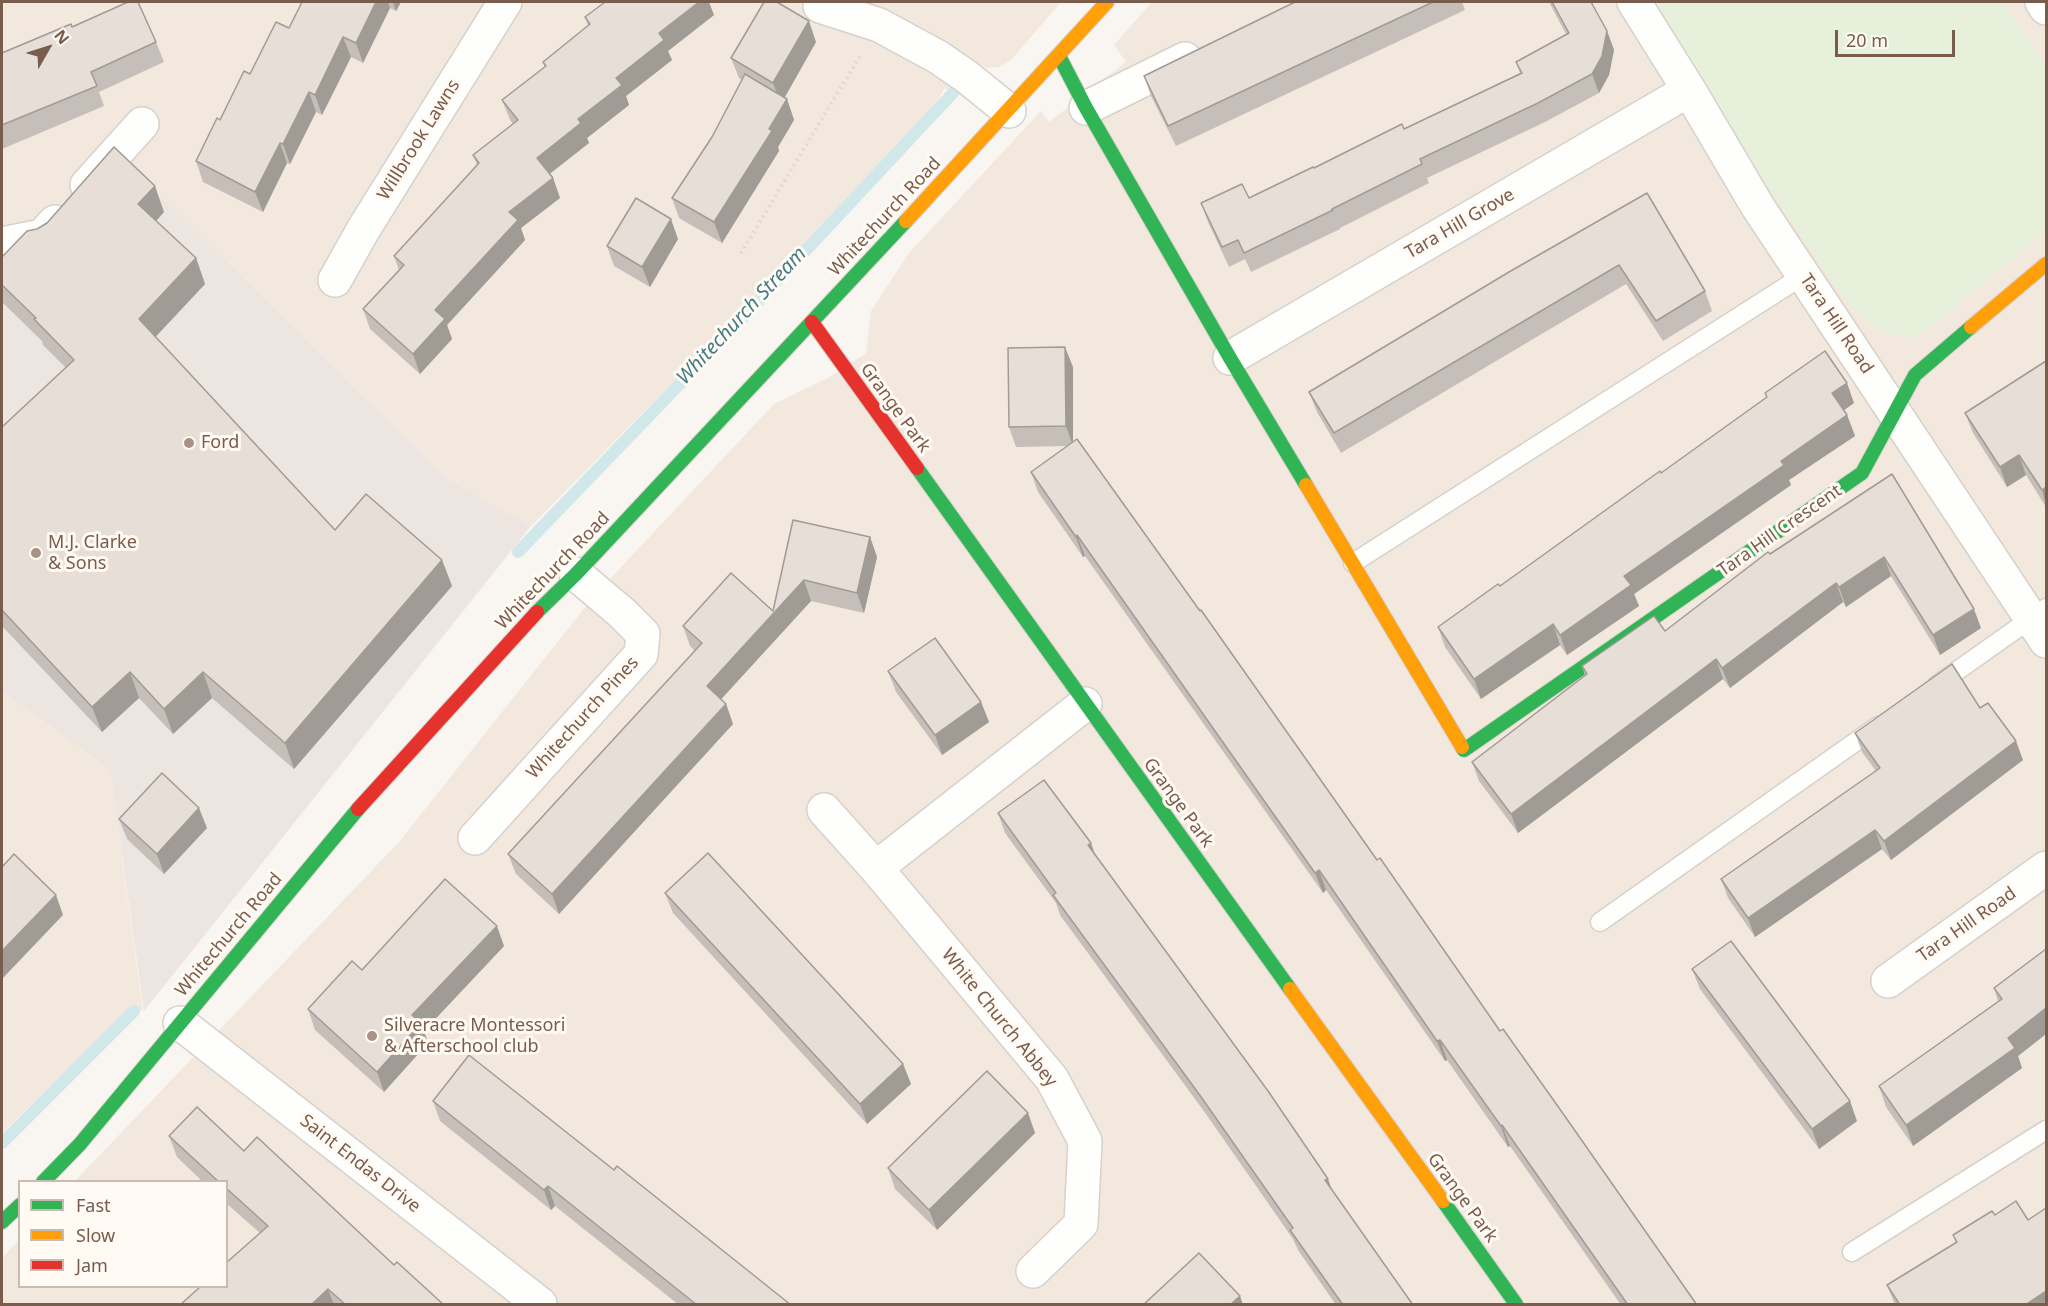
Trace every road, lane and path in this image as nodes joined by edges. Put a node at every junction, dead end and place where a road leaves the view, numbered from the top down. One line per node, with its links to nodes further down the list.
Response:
1 (505, 2): 18 (street, Willbrook Lawns)
2 (1107, 2): 9 (street, Whitechurch Road)
3 (1634, 2): 10 (street, Tara Hill Road)
4 (2042, 2): 6 (street)
5 (820, 6): 7 (street)
6 (2046, 8)
7 (879, 25): 12 (street); 15 (path)
8 (1216, 43): 11 (street)
9 (1059, 56): 11 (street); 12 (street, Whitechurch Road)
10 (1689, 90): 17 (street, Tara Hill Road); 20 (street, Tara Hill Grove)
11 (1086, 108): 20 (street)
12 (1009, 111): 19 (street, Whitechurch Road)
13 (142, 124): 14 (street)
14 (2, 244)
15 (741, 253)
16 (2046, 264): 21 (street, Tara Hill Crescent)
17 (1804, 275): 21 (street, Tara Hill Road); 22 (lane)
18 (335, 280)
19 (812, 322): 23 (street, Whitechurch Road); 26 (street, Grange Park)
20 (1230, 358): 22 (street)
21 (1895, 412): 22 (street, Tara Hill Crescent); 24 (street, Tara Hill Road)
22 (1353, 564)
23 (576, 574): 29 (street, Whitechurch Pines); 34 (street, Whitechurch Road)
24 (2042, 622): 25 (lane)
25 (1927, 692)
26 (1085, 704): 30 (street); 42 (street, Grange Park)
27 (1888, 719): 32 (lane)
28 (824, 810): 30 (street, White Church Abbey)
29 (475, 838)
30 (876, 868): 40 (street, White Church Abbey)
31 (2046, 868): 33 (street, Tara Hill Road)
32 (1600, 922)
33 (1888, 981)
34 (180, 1023): 36 (street, Whitechurch Road); 41 (street, Saint Endas Drive)
35 (2046, 1130): 39 (lane)
36 (45, 1180)
37 (18, 1207): 38 (street)
38 (2, 1222)
39 (1852, 1252)
40 (1033, 1271)
41 (540, 1305)
42 (1516, 1305)

